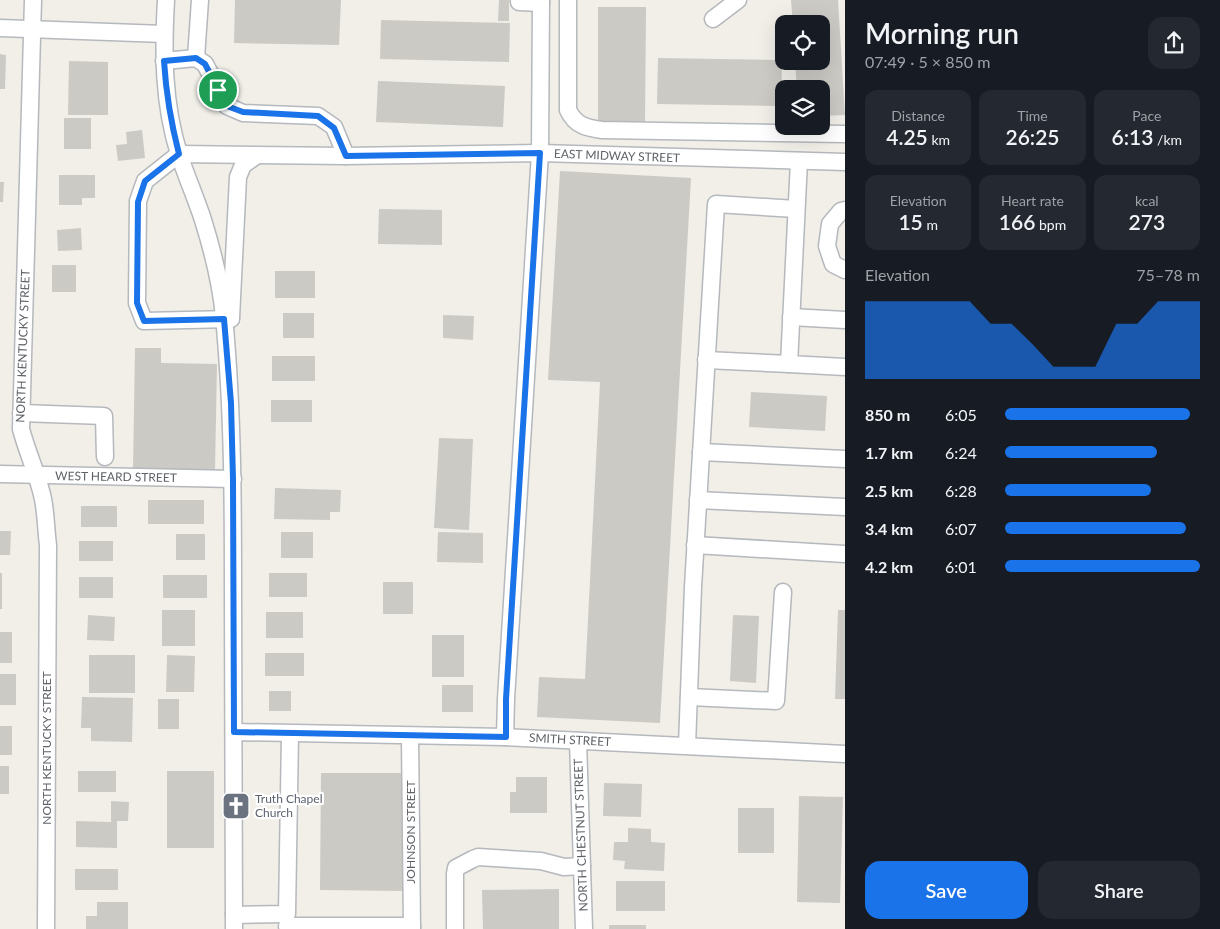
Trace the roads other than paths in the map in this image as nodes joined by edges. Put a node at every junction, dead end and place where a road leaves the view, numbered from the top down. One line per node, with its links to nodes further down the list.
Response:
1 (33, 0): 10 (street, NORTH KENTUCKY STREET)
2 (166, 0): 11 (street)
3 (200, 0): 12 (street)
4 (519, 0): 7 (street)
5 (568, 0): 15 (street)
6 (738, 0): 8 (street)
7 (541, 2): 14 (street)
8 (713, 19)
9 (0, 28): 10 (street)
10 (32, 29): 11 (street); 32 (street, NORTH KENTUCKY STREET)
11 (164, 34): 13 (street)
12 (196, 58): 13 (street); 20 (street)
13 (164, 61): 18 (street)
14 (539, 97): 15 (street); 17 (street)
15 (567, 97): 16 (street)
16 (845, 134)
17 (540, 153): 20 (street, EAST MIDWAY STREET); 21 (street, EAST MIDWAY STREET); 48 (street)
18 (179, 154): 19 (street, EAST MIDWAY STREET); 27 (street); 27 (street)
19 (256, 156): 20 (street, EAST MIDWAY STREET); 27 (street)
20 (346, 156)
21 (798, 161): 22 (street, EAST MIDWAY STREET); 23 (street)
22 (845, 162)
23 (796, 209): 26 (street); 29 (street)
24 (845, 210): 25 (street)
25 (845, 270)
26 (791, 317): 28 (street); 30 (street)
27 (228, 319): 38 (street)
28 (845, 320)
29 (706, 360): 30 (street); 33 (street)
30 (789, 364): 31 (street)
31 (845, 367)
32 (21, 413): 34 (street); 37 (street, NORTH KENTUCKY STREET)
33 (701, 452): 35 (street); 39 (street)
34 (105, 456)
35 (845, 459)
36 (0, 474): 37 (street, WEST HEARD STREET)
37 (36, 475): 38 (street, WEST HEARD STREET); 56 (street, NORTH KENTUCKY STREET)
38 (233, 479): 45 (street)
39 (698, 500): 40 (street); 41 (street)
40 (845, 507)
41 (695, 545): 42 (street); 44 (street)
42 (845, 554)
43 (783, 592): 44 (street)
44 (689, 697): 50 (street)
45 (234, 732): 46 (street, SMITH STREET); 53 (street)
46 (290, 734): 47 (street, SMITH STREET); 54 (street)
47 (410, 736): 48 (street, SMITH STREET); 55 (street, JOHNSON STREET)
48 (506, 737): 49 (street, SMITH STREET)
49 (578, 741): 50 (street, SMITH STREET); 52 (street, NORTH CHESTNUT STREET)
50 (687, 745): 51 (street, SMITH STREET)
51 (845, 754)
52 (582, 866): 57 (street); 58 (street, NORTH CHESTNUT STREET)
53 (234, 922): 54 (street)
54 (287, 923): 55 (street)
55 (412, 928)
56 (46, 929)
57 (455, 929)
58 (584, 929)

